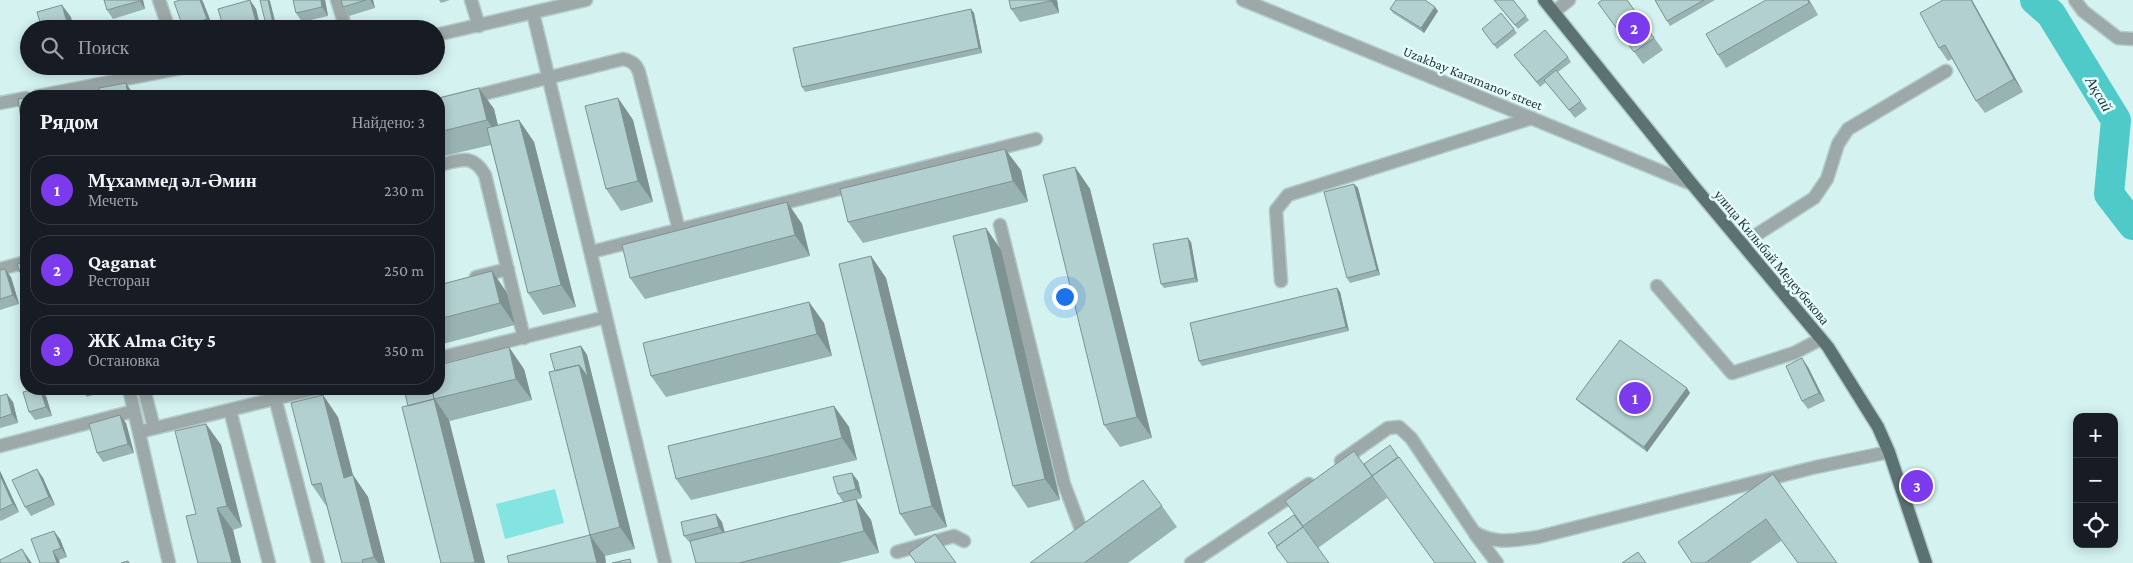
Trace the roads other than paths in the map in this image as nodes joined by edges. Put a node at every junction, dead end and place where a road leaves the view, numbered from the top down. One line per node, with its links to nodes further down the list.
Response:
1 (159, 0): 11 (street)
2 (337, 0): 12 (street)
3 (470, 0): 13 (street)
4 (585, 0): 10 (street)
5 (1243, 0): 23 (street, Uzakbay Karamanov street)
6 (1544, 0): 9 (main road, улица Килыбай Медеубекова)
7 (1569, 0): 9 (street)
8 (2075, 0): 15 (street)
9 (1554, 12): 26 (main road, улица Килыбай Медеубекова)
10 (534, 13): 13 (street); 18 (street)
11 (166, 20)
12 (343, 20)
13 (479, 26): 14 (street)
14 (445, 33)
15 (2133, 39)
16 (1946, 71): 29 (street)
17 (149, 75): 19 (street)
18 (550, 77): 22 (street); 28 (street); 30 (street)
19 (76, 90)
20 (20, 99): 21 (street)
21 (0, 103)
22 (445, 103)
23 (1532, 118): 26 (street, Uzakbay Karamanov street); 35 (street)
24 (1036, 139): 28 (street)
25 (445, 164): 33 (street)
26 (1692, 184): 29 (main road, улица Килыбай Медеубекова)
27 (1000, 225): 53 (street)
28 (679, 230): 30 (street)
29 (1742, 244): 39 (main road, улица Килыбай Медеубекова)
30 (591, 252): 37 (street)
31 (20, 264): 32 (street)
32 (0, 269)
33 (508, 269): 34 (street); 38 (street)
34 (465, 280)
35 (1281, 281)
36 (1656, 286): 39 (street)
37 (606, 318): 38 (street); 60 (street)
38 (524, 338): 40 (street)
39 (1821, 339): 50 (main road, улица Килыбай Медеубекова)
40 (445, 357)
41 (130, 395): 46 (street)
42 (146, 395): 47 (street)
43 (288, 395): 44 (street)
44 (275, 398): 45 (street); 59 (street)
45 (230, 410): 47 (street); 58 (street)
46 (134, 411): 48 (street); 49 (street)
47 (154, 428): 48 (street)
48 (139, 432): 57 (street)
49 (0, 446)
50 (1889, 452): 54 (street); 63 (main road, улица Килыбай Медеубекова)
51 (1334, 466): 54 (street)
52 (1318, 477): 61 (street)
53 (1081, 529)
54 (1474, 532): 62 (street)
55 (964, 541): 56 (street)
56 (897, 552)
57 (169, 563)
58 (268, 563)
59 (318, 563)
60 (665, 563)
61 (1191, 563)
62 (1497, 563)
63 (1926, 563)

